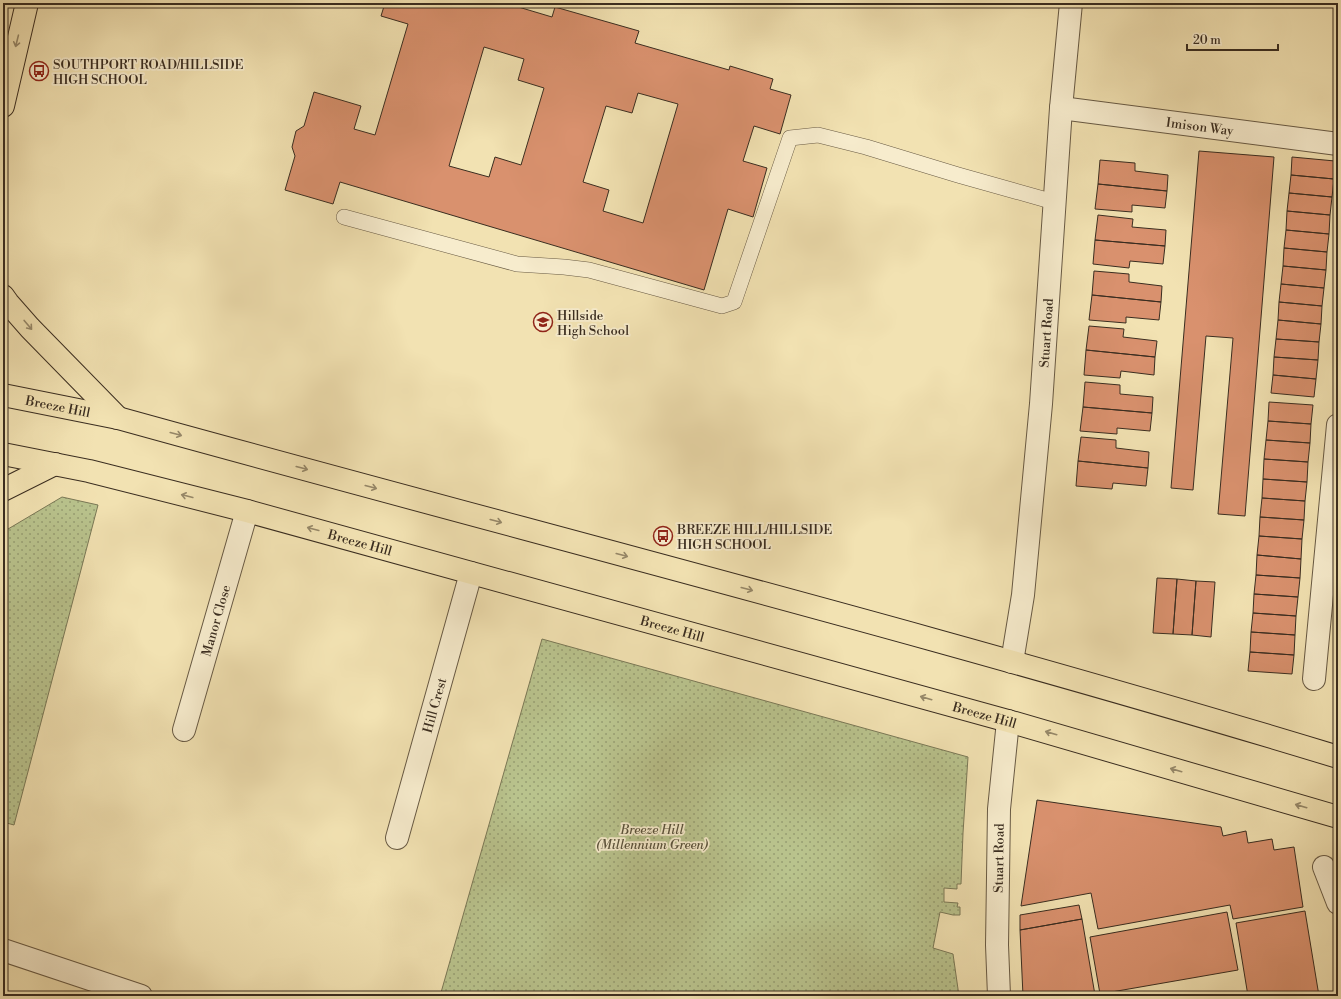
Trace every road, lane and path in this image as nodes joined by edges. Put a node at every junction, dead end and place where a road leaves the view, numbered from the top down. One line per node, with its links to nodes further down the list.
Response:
1 (26, 3): 3 (main road, one-way to 3)
2 (1071, 3): 4 (street, Stuart Road)
3 (3, 106)
4 (1061, 108): 5 (street, Imison Way); 6 (street, Stuart Road)
5 (1338, 144)
6 (1054, 202): 7 (lane); 17 (street, Stuart Road)
7 (344, 217)
8 (3, 296): 10 (main road, one-way to 10)
9 (3, 395): 10 (main road, Breeze Hill)
10 (118, 418): 17 (main road, Breeze Hill, one-way to 17)
11 (1338, 425): 18 (street)
12 (3, 454): 13 (main road, Breeze Hill)
13 (54, 464): 14 (main road); 15 (main road, Breeze Hill, one-way to 13)
14 (3, 490)
15 (247, 511): 16 (main road, Breeze Hill, one-way to 15); 20 (street, Manor Close)
16 (472, 573): 19 (main road, Breeze Hill, one-way to 16); 23 (street, Hill Crest)
17 (1012, 662): 21 (main road, Breeze Hill)
18 (1314, 679)
19 (1008, 721): 22 (main road, Breeze Hill, one-way to 19); 28 (street, Stuart Road)
20 (184, 730)
21 (1338, 757)
22 (1338, 817)
23 (397, 838)
24 (1324, 867): 25 (street)
25 (1338, 903)
26 (3, 950): 27 (street)
27 (141, 996)
28 (999, 996)

